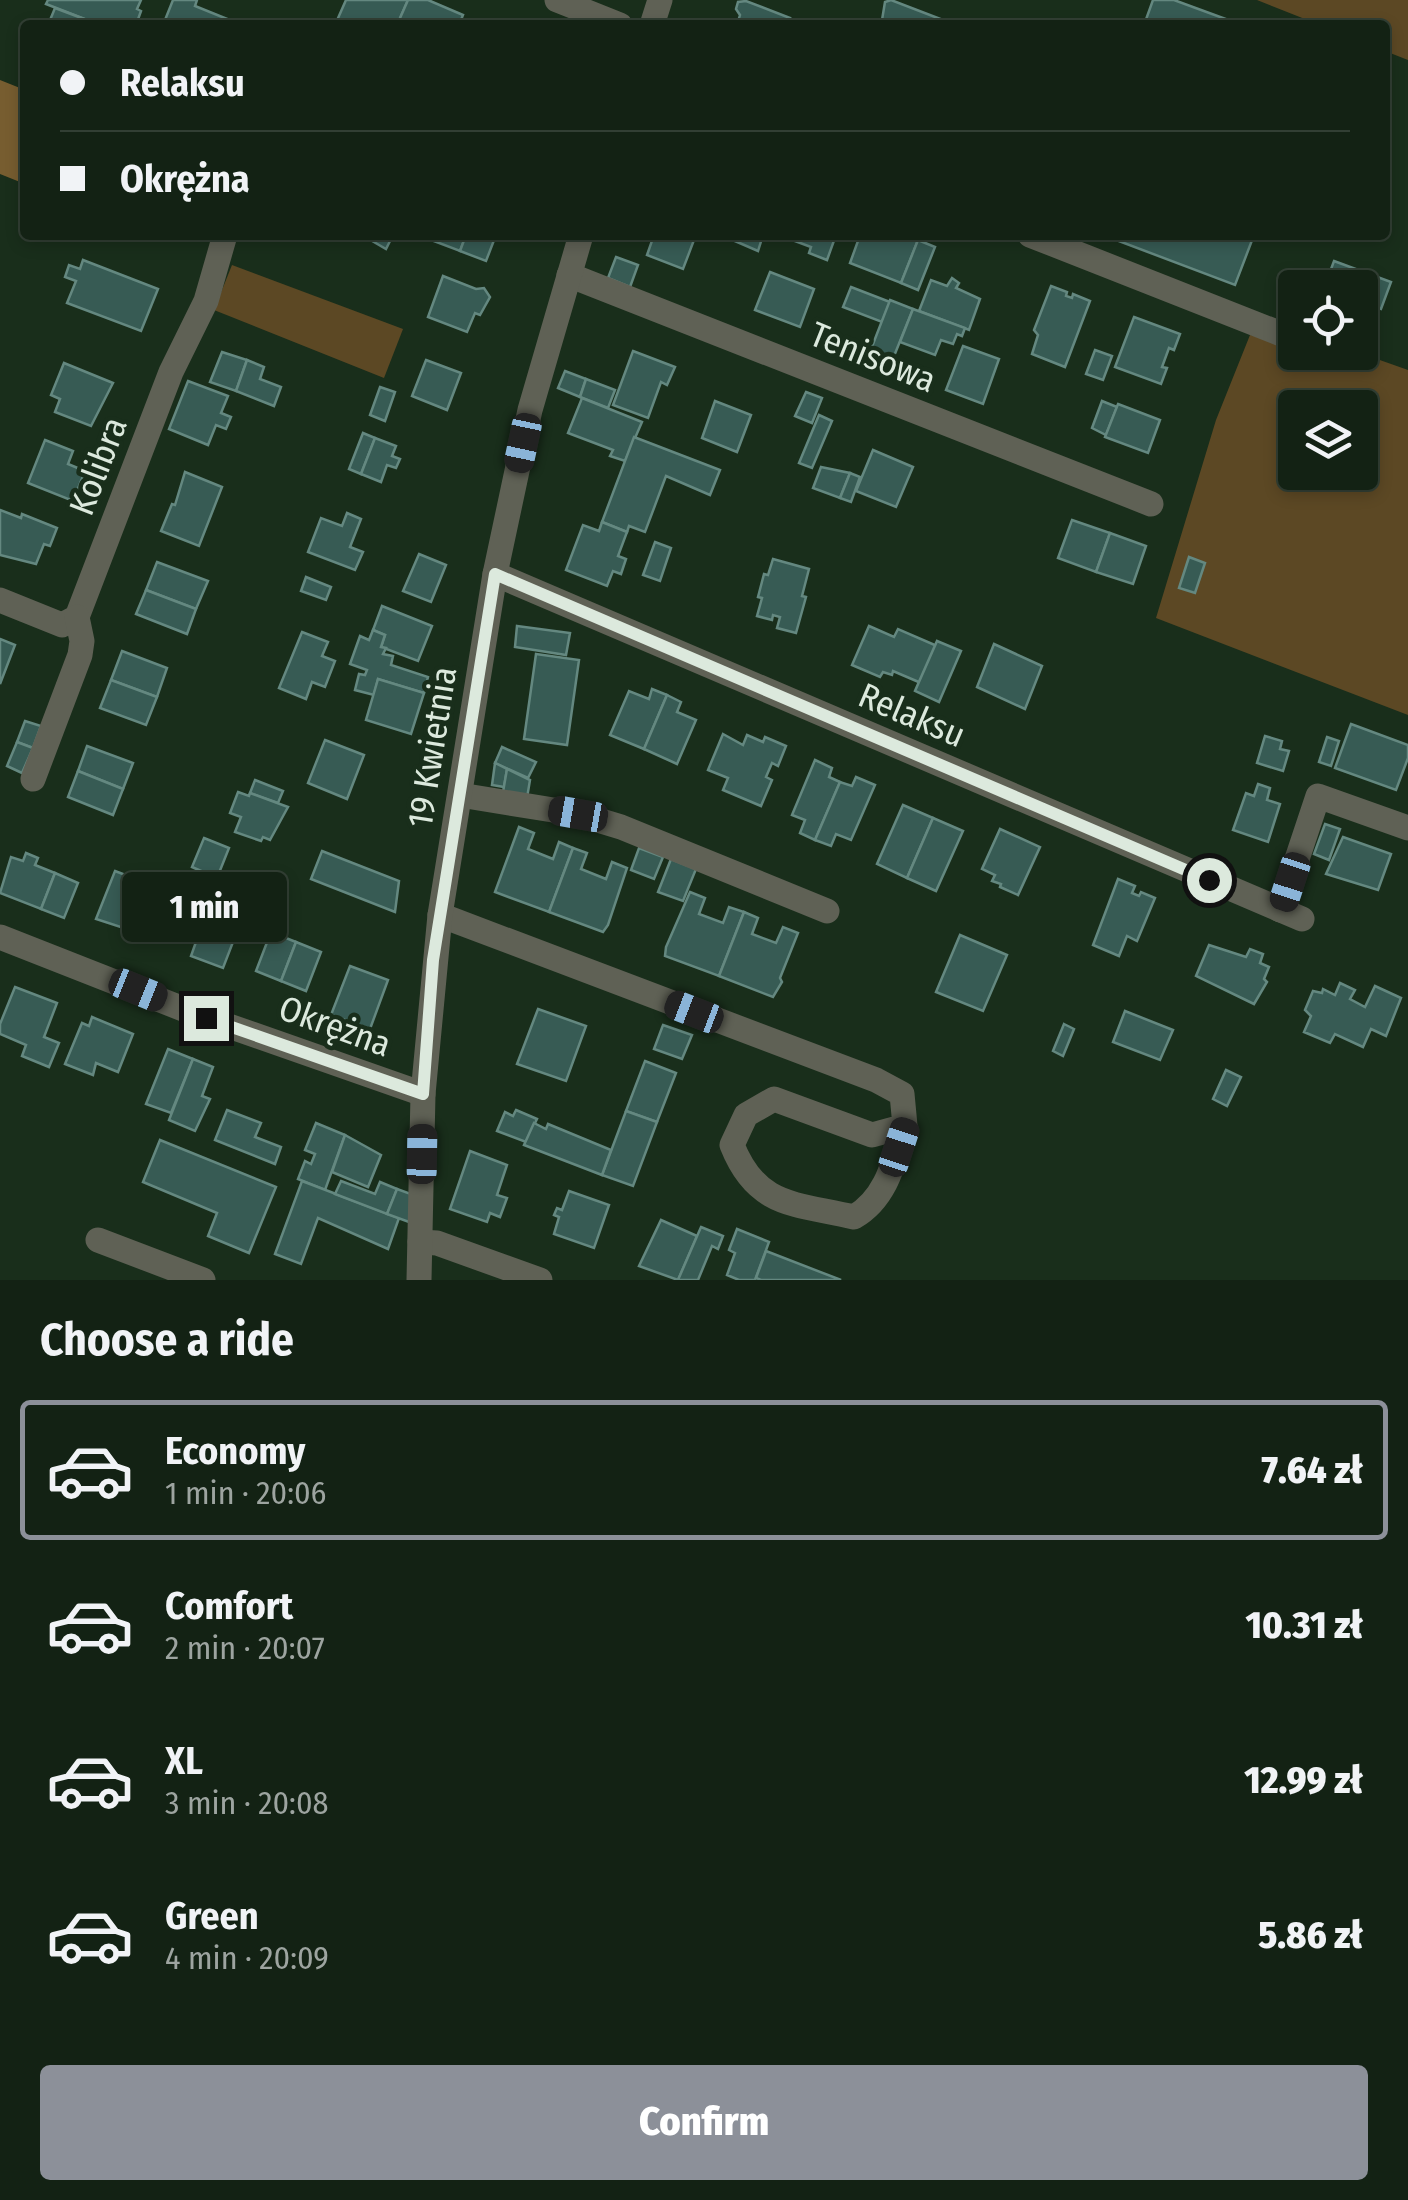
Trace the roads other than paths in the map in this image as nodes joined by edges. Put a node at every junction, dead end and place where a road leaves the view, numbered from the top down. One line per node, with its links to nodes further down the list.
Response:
1 (557, 0): 2 (street)
2 (607, 20)
3 (223, 240): 11 (street, Kolibra)
4 (580, 240): 6 (street, 19 Kwietnia)
5 (1043, 240): 7 (street)
6 (569, 275): 8 (street, Tenisowa); 9 (street, 19 Kwietnia)
7 (1278, 333)
8 (1151, 504)
9 (495, 574): 13 (street, 19 Kwietnia); 14 (street, Relaksu)
10 (0, 600): 11 (street)
11 (77, 618): 12 (street, Kolibra)
12 (34, 780)
13 (460, 795): 15 (street); 16 (street, 19 Kwietnia)
14 (1408, 828)
15 (827, 911)
16 (440, 916): 18 (street, 19 Kwietnia); 19 (street)
17 (0, 936): 18 (street, Okrężna)
18 (423, 1094): 21 (street, 19 Kwietnia)
19 (906, 1126): 19 (street)
20 (98, 1240): 22 (street)
21 (420, 1242): 23 (street, 19 Kwietnia); 24 (street)
22 (204, 1280)
23 (419, 1280)
24 (540, 1280)

